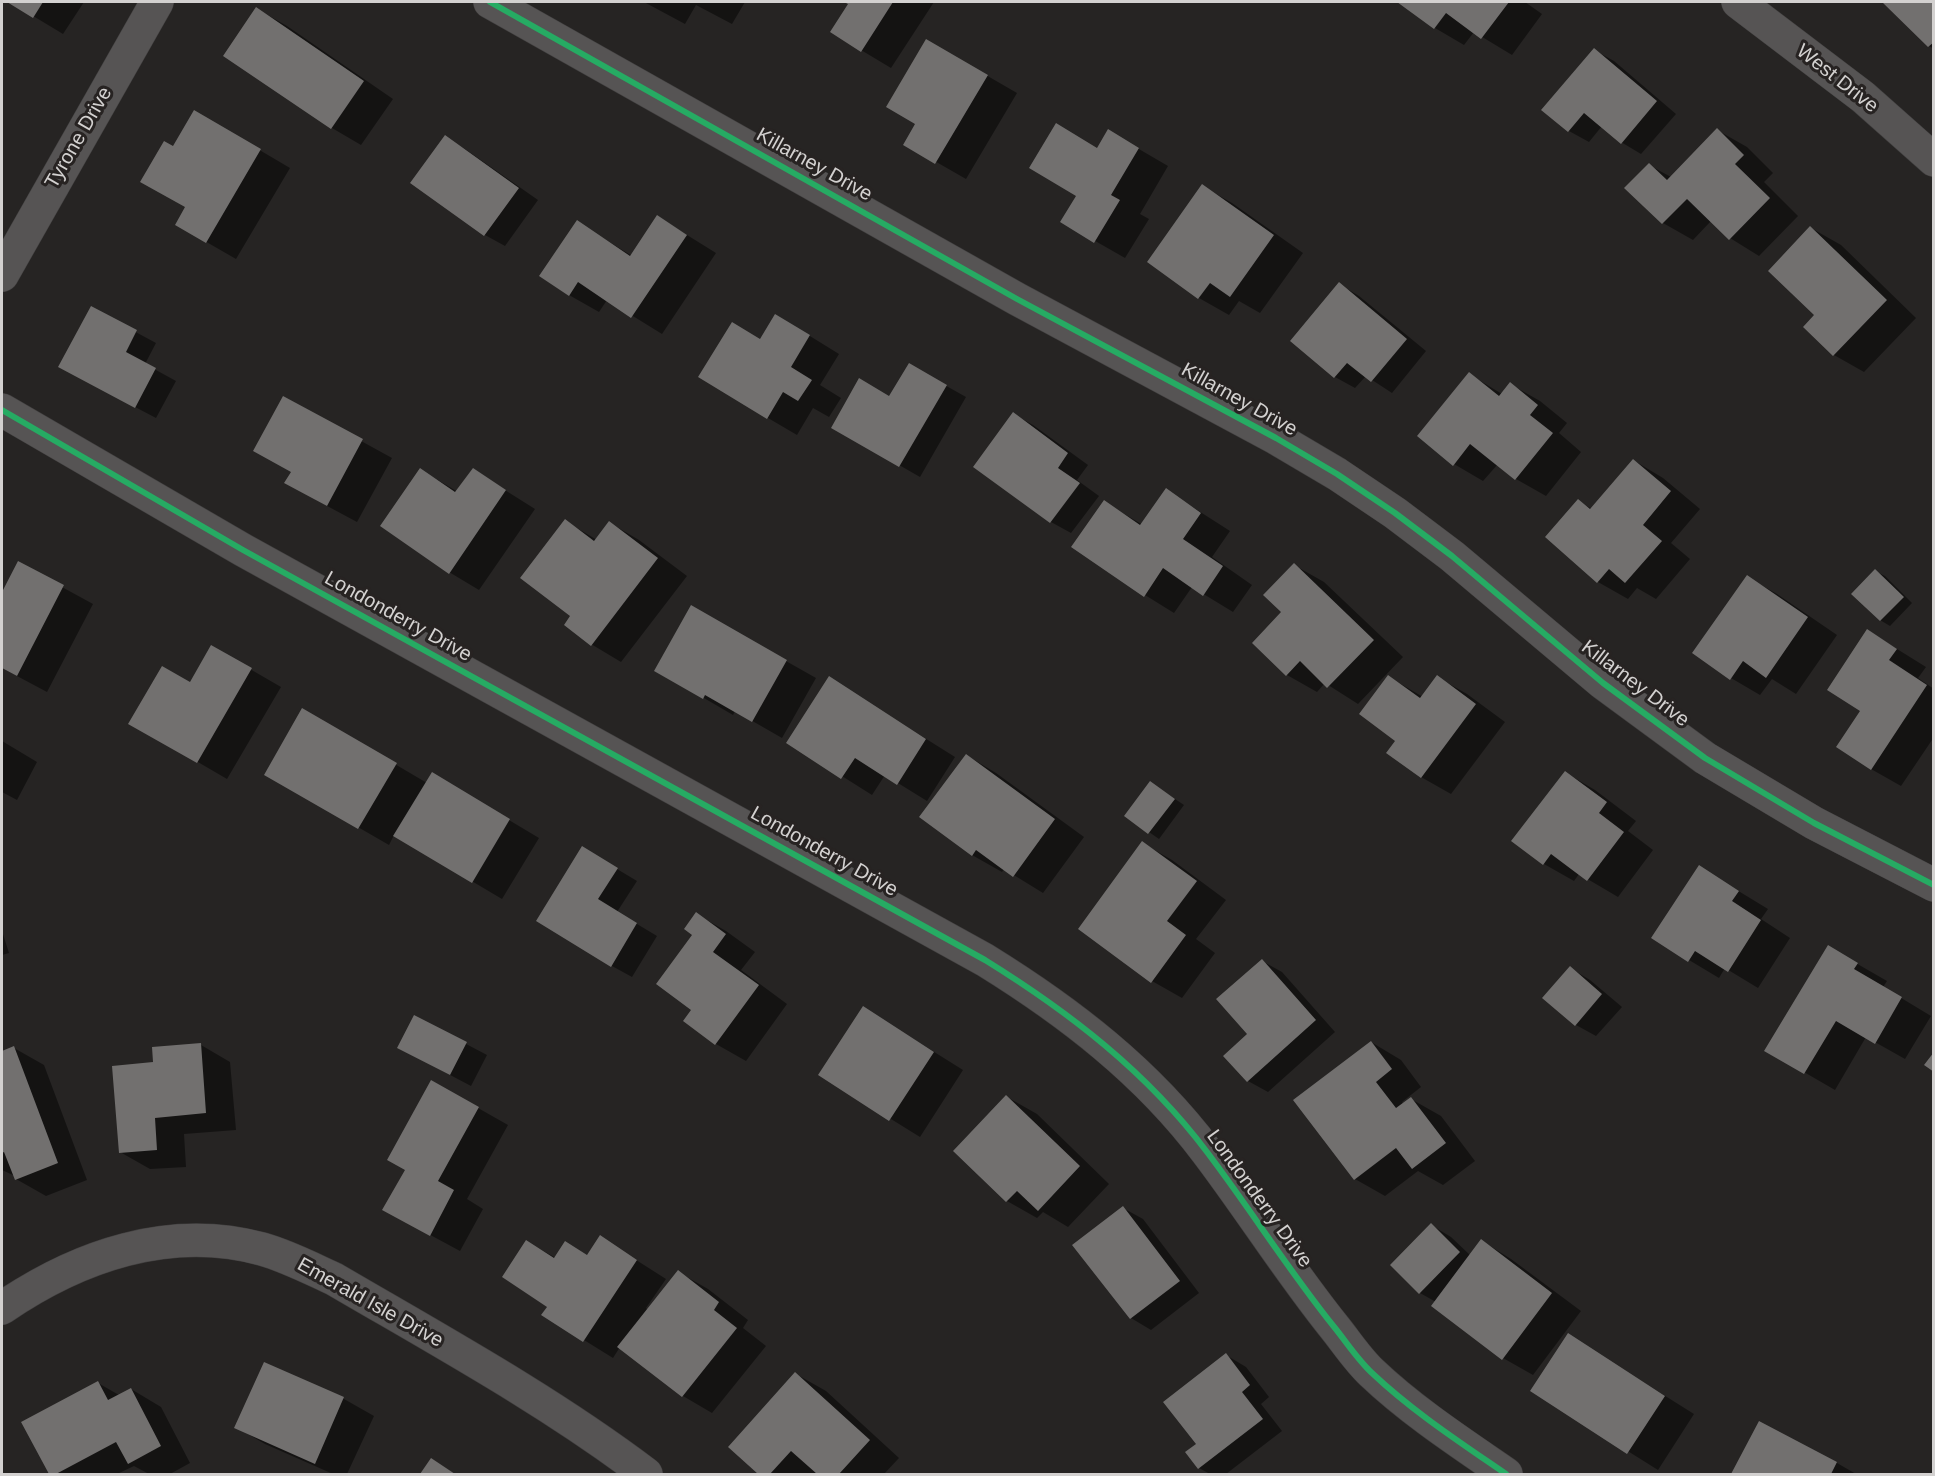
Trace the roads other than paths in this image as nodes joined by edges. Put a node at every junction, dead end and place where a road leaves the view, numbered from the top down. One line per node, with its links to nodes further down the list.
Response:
1 (157, 2): 5 (street, Tyrone Drive)
2 (490, 2): 7 (street, Killarney Drive)
3 (1738, 2): 4 (street, West Drive)
4 (1934, 160)
5 (2, 275)
6 (2, 410): 10 (street, Londonderry Drive)
7 (1934, 885)
8 (2, 1308): 9 (street, Emerald Isle Drive)
9 (646, 1474)
10 (1506, 1474)

